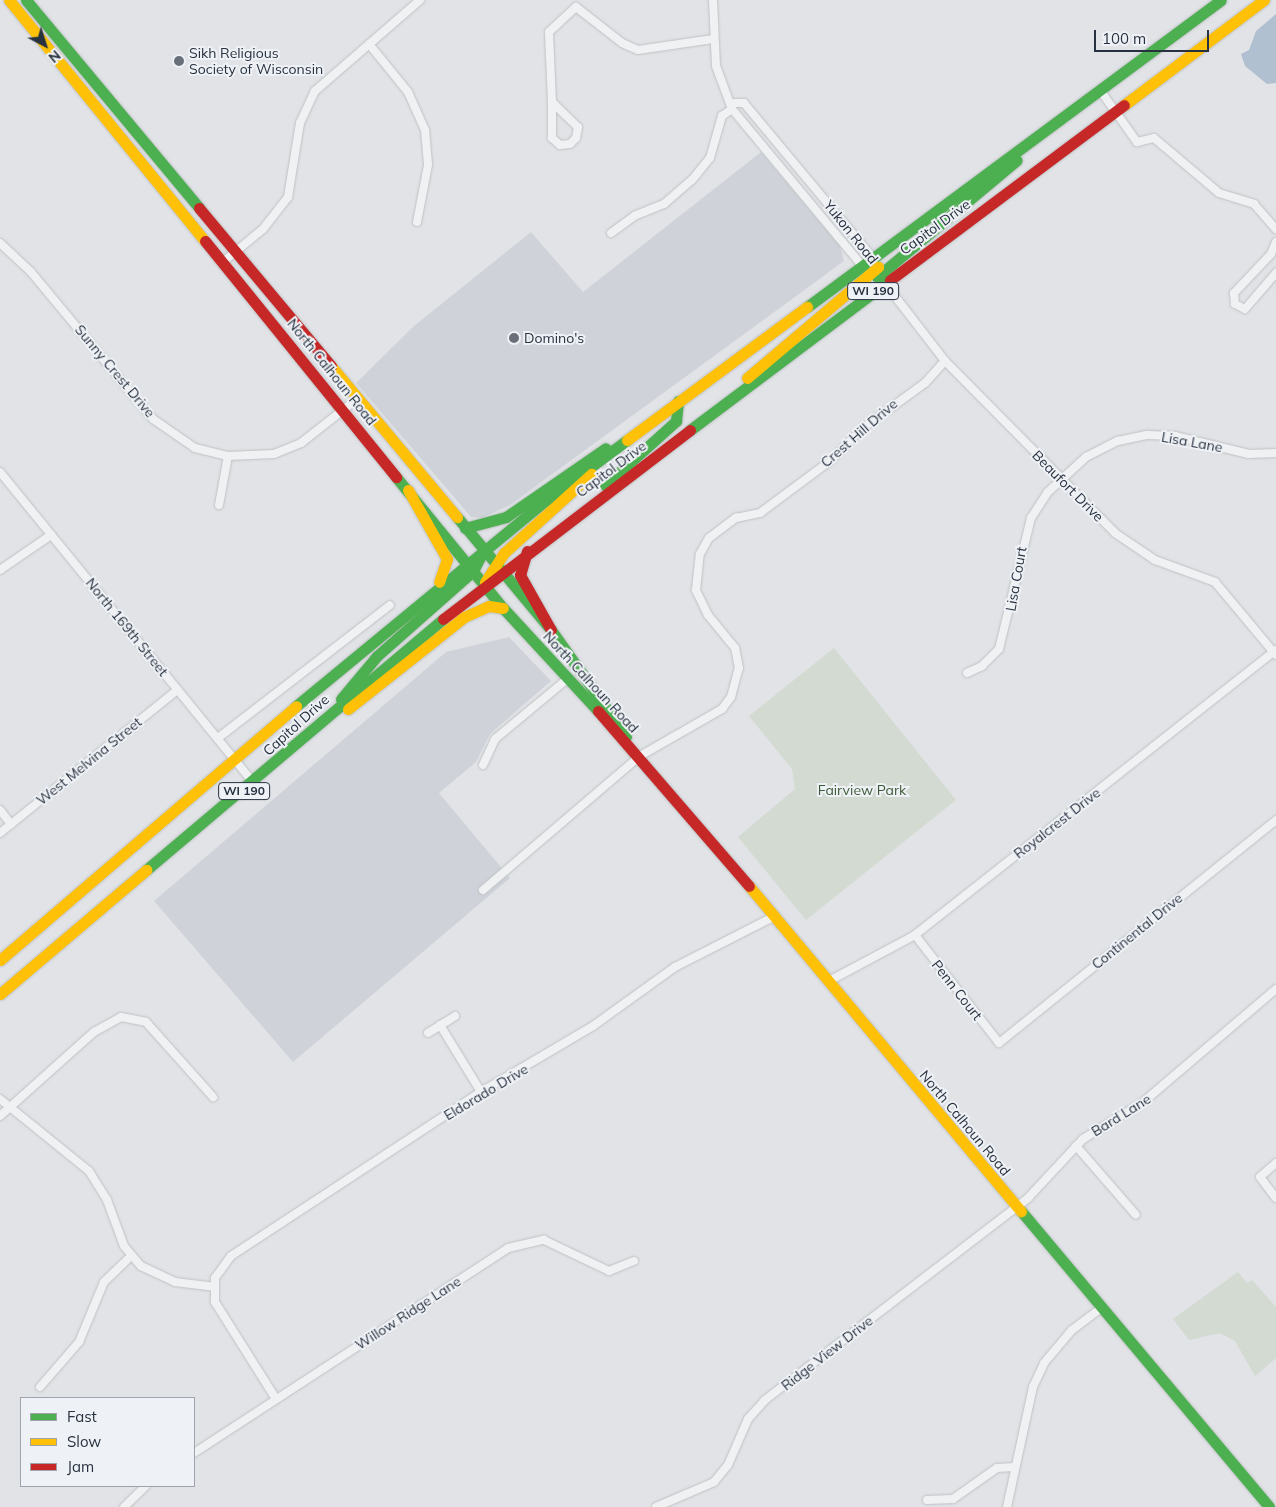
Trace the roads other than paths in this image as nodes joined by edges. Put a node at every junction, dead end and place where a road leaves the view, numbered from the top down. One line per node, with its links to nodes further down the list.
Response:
1 (9, 0): 23 (main road, North Calhoun Road)
2 (26, 0): 21 (main road, North Calhoun Road)
3 (420, 0): 11 (street)
4 (713, 0): 10 (street, Yukon Road)
5 (1221, 0): 12 (main road)
6 (1258, 0): 9 (main road)
7 (1264, 0): 9 (main road, Capitol Drive / WI 190)
8 (577, 3): 10 (street); 13 (street)
9 (1234, 23): 15 (main road, Capitol Drive / WI 190)
10 (713, 39): 14 (street, Yukon Road)
11 (369, 44): 16 (street); 21 (street)
12 (1100, 90): 15 (street); 25 (main road)
13 (552, 102): 13 (street)
14 (732, 106): 18 (street); 24 (street, Yukon Road); 25 (street, Yukon Road)
15 (1116, 113): 17 (street); 25 (main road, Capitol Drive / WI 190)
16 (417, 222)
17 (1276, 229)
18 (611, 233)
19 (1276, 242): 22 (street)
20 (0, 243): 34 (street, Sunny Crest Drive)
21 (235, 252): 23 (street); 28 (main road, North Calhoun Road)
22 (1274, 256): 26 (street)
23 (223, 262): 30 (main road, North Calhoun Road)
24 (862, 266): 25 (main road, Capitol Drive / WI 190); 29 (main road, Capitol Drive / WI 190)
25 (878, 271): 27 (street, Beaufort Drive); 38 (main road, Capitol Drive)
26 (1276, 273)
27 (945, 361): 36 (street, Beaufort Drive); 59 (street, Crest Hill Drive)
28 (357, 399): 30 (street, Sunny Crest Drive); 40 (main road, North Calhoun Road)
29 (678, 401): 31 (main road, Capitol Drive / WI 190); 38 (main road)
30 (344, 410): 34 (street, Sunny Crest Drive); 37 (main road, North Calhoun Road)
31 (643, 427): 32 (main road, Capitol Drive / WI 190); 40 (main road)
32 (619, 446): 42 (main road, Capitol Drive / WI 190); 45 (main road)
33 (1276, 453): 36 (street, Lisa Lane)
34 (228, 456): 39 (street)
35 (0, 472): 41 (street, North 169th Street)
36 (1062, 480): 52 (street, Beaufort Drive); 53 (street, Lisa Court)
37 (408, 490): 44 (main road, North Calhoun Road); 48 (main road)
38 (588, 504): 43 (main road, Capitol Drive)
39 (219, 505)
40 (465, 528): 42 (main road, North Calhoun Road)
41 (51, 535): 46 (street); 55 (street, North 169th Street)
42 (484, 550): 44 (main road); 45 (main road, North Calhoun Road)
43 (527, 551): 45 (main road, Capitol Drive); 51 (main road)
44 (470, 567): 47 (main road, North Calhoun Road); 48 (main road, Capitol Drive / WI 190); 56 (main road)
45 (498, 567): 47 (main road); 51 (main road, North Calhoun Road)
46 (0, 570)
47 (484, 584): 50 (main road, North Calhoun Road); 56 (main road, Capitol Drive / WI 190)
48 (433, 590): 60 (main road, Capitol Drive / WI 190)
49 (390, 605): 57 (street)
50 (503, 608): 54 (main road, North Calhoun Road); 58 (main road)
51 (551, 630): 59 (main road, North Calhoun Road)
52 (1275, 652): 69 (street, Royalcrest Drive)
53 (967, 674)
54 (566, 680): 59 (main road, North Calhoun Road); 61 (street)
55 (177, 690): 57 (street, North 169th Street); 65 (street, West Melvina Street)
56 (329, 715): 58 (main road, Capitol Drive / WI 190)
57 (218, 738): 60 (street, North 169th Street)
58 (286, 755): 62 (main road, Capitol Drive / WI 190)
59 (640, 756): 67 (street, Crest Hill Drive); 68 (main road, North Calhoun Road)
60 (235, 760): 62 (street, North 169th Street); 70 (main road, Capitol Drive / WI 190)
61 (483, 764)
62 (254, 783): 73 (main road, Capitol Drive / WI 190)
63 (0, 810): 65 (street)
64 (1276, 820): 77 (street, Continental Drive)
65 (11, 824): 66 (street, West Melvina Street)
66 (0, 833)
67 (483, 890)
68 (775, 916): 71 (main road, North Calhoun Road); 78 (street, Eldorado Drive)
69 (915, 935): 71 (street, Royalcrest Drive); 77 (street, Penn Court)
70 (0, 960)
71 (829, 981): 86 (main road, North Calhoun Road)
72 (1276, 989): 83 (street, Bard Lane)
73 (0, 994)
74 (454, 1016): 75 (street)
75 (440, 1026): 76 (street); 78 (street)
76 (428, 1033)
77 (999, 1043)
78 (481, 1092): 90 (street, Eldorado Drive)
79 (213, 1097): 81 (street)
80 (0, 1099): 81 (street)
81 (10, 1107): 82 (street); 88 (street)
82 (0, 1116)
83 (1076, 1146): 86 (street, Bard Lane); 87 (street)
84 (1276, 1163): 85 (street)
85 (1276, 1198)
86 (1016, 1206): 91 (main road, North Calhoun Road); 99 (street, Ridge View Drive)
87 (1136, 1215)
88 (131, 1256): 90 (street); 92 (street)
89 (634, 1261): 93 (street, Willow Ridge Lane)
90 (214, 1287): 93 (street)
91 (1101, 1308): 95 (street); 101 (main road, North Calhoun Road)
92 (40, 1387)
93 (276, 1399): 94 (street, Willow Ridge Lane)
94 (195, 1452)
95 (1014, 1466): 97 (street); 100 (street)
96 (145, 1487): 98 (street)
97 (927, 1500)
98 (124, 1507)
99 (656, 1507)
100 (1007, 1507)
101 (1269, 1507)

